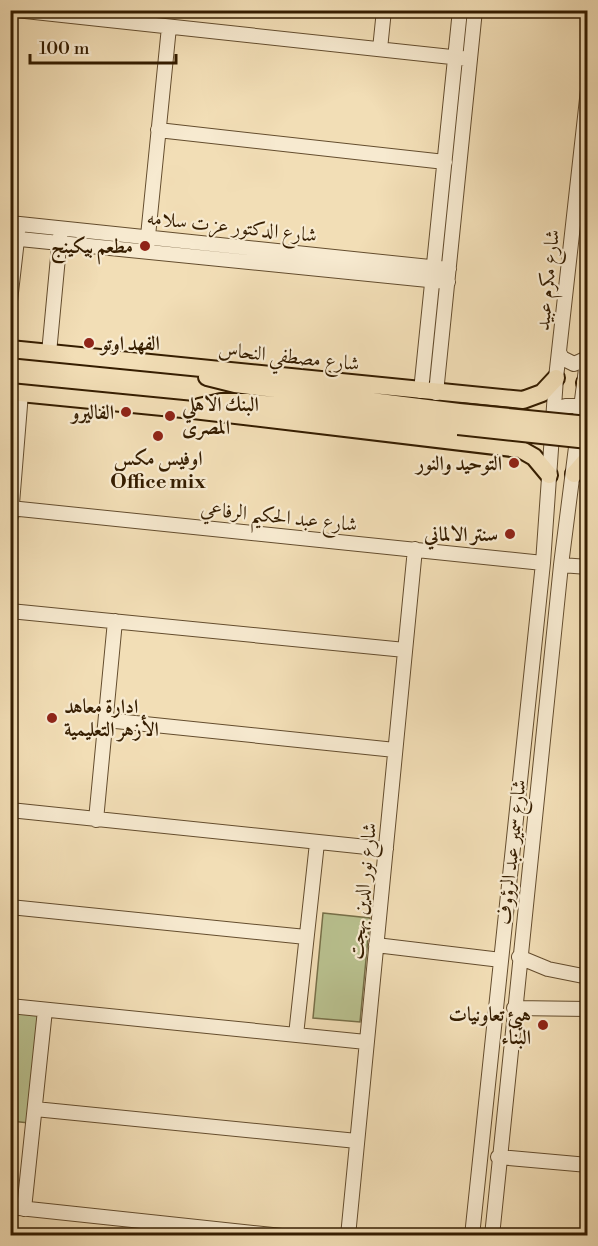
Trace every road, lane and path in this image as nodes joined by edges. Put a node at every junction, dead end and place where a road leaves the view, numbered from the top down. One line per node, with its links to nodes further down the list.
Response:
1 (16, 10): 5 (street)
2 (384, 10): 8 (street)
3 (460, 10): 9 (street)
4 (475, 10): 10 (street)
5 (41, 12): 6 (street)
6 (79, 14): 7 (street)
7 (169, 27): 8 (street); 12 (street)
8 (380, 49): 9 (street)
9 (455, 57): 10 (street); 13 (street)
10 (471, 58): 21 (street)
11 (588, 90): 24 (street, شارع مكرم عبيد)
12 (158, 130): 13 (street); 16 (street)
13 (445, 162): 20 (street)
14 (15, 223): 15 (street, شارع الدكتور عزت سلامه); 17 (street)
15 (61, 228): 16 (street, شارع الدكتور عزت سلامه); 18 (street)
16 (148, 237): 19 (street); 20 (street, شارع الدكتور عزت سلامه)
17 (14, 238): 18 (street, شارع الدكتور عزت سلامه); 22 (street)
18 (59, 243): 19 (street, شارع الدكتور عزت سلامه); 25 (street)
19 (146, 252): 20 (street, شارع الدكتور عزت سلامه)
20 (433, 274): 21 (street, شارع الدكتور عزت سلامه); 32 (street)
21 (448, 275): 32 (street)
22 (10, 301)
23 (10, 349): 25 (main road, شارع مصطفي النحاس)
24 (559, 352): 27 (street); 29 (street, شارع مكرم عبيد)
25 (49, 353): 28 (main road, شارع مصطفي النحاس)
26 (588, 353): 27 (street)
27 (587, 358): 30 (street)
28 (189, 367): 32 (main road, شارع مصطفي النحاس); 35 (main road, bridge)
29 (556, 378): 33 (main road, شارع مصطفي النحاس); 36 (street, شارع مكرم عبيد)
30 (586, 385): 35 (street)
31 (16, 392): 34 (main road); 42 (street)
32 (429, 392): 33 (main road, شارع مصطفي النحاس)
33 (488, 399): 38 (main road)
34 (193, 410): 37 (main road, bridge); 38 (main road)
35 (585, 418): 36 (street); 41 (street)
36 (551, 432): 40 (street, شارع مكرم عبيد)
37 (588, 440)
38 (484, 444): 40 (main road)
39 (588, 458): 41 (main road)
40 (549, 474): 44 (street, شارع سمير عبد الرؤوف)
41 (574, 474): 45 (street, شارع سمير عبد الرؤوف)
42 (11, 511): 43 (street, شارع عبد الحكيم الرفاعي)
43 (415, 549): 44 (street, شارع عبد الحكيم الرفاعي); 49 (street, شارع نور الدين بهجت)
44 (543, 563): 60 (street, شارع سمير عبد الرؤوف)
45 (561, 565): 46 (street); 59 (street, شارع سمير عبد الرؤوف)
46 (588, 567)
47 (10, 611): 48 (street)
48 (115, 621): 49 (street); 50 (street)
49 (405, 650): 51 (street, شارع نور الدين بهجت)
50 (106, 720): 51 (street); 53 (street)
51 (395, 750): 55 (street, شارع نور الدين بهجت)
52 (10, 810): 53 (street)
53 (96, 820): 54 (street)
54 (317, 843): 55 (street); 57 (street)
55 (386, 849): 58 (street, شارع نور الدين بهجت)
56 (10, 907): 57 (street)
57 (306, 937): 66 (street)
58 (376, 945): 60 (street); 67 (street, شارع نور الدين بهجت)
59 (519, 957): 61 (street); 63 (street, شارع سمير عبد الرؤوف)
60 (501, 960): 76 (street, شارع سمير عبد الرؤوف)
61 (588, 977)
62 (10, 1006): 65 (street)
63 (514, 1008): 64 (street); 70 (street, شارع سمير عبد الرؤوف)
64 (588, 1009)
65 (45, 1010): 66 (street); 68 (street)
66 (296, 1035): 67 (street)
67 (366, 1042): 69 (street, شارع نور الدين بهجت)
68 (35, 1109): 69 (street); 72 (street)
69 (357, 1141): 75 (street, شارع نور الدين بهجت)
70 (498, 1157): 71 (street); 77 (street, شارع سمير عبد الرؤوف)
71 (588, 1165)
72 (17, 1208): 73 (street)
73 (275, 1235): 74 (street)
74 (282, 1236)
75 (348, 1236)
76 (472, 1236)
77 (492, 1236)

